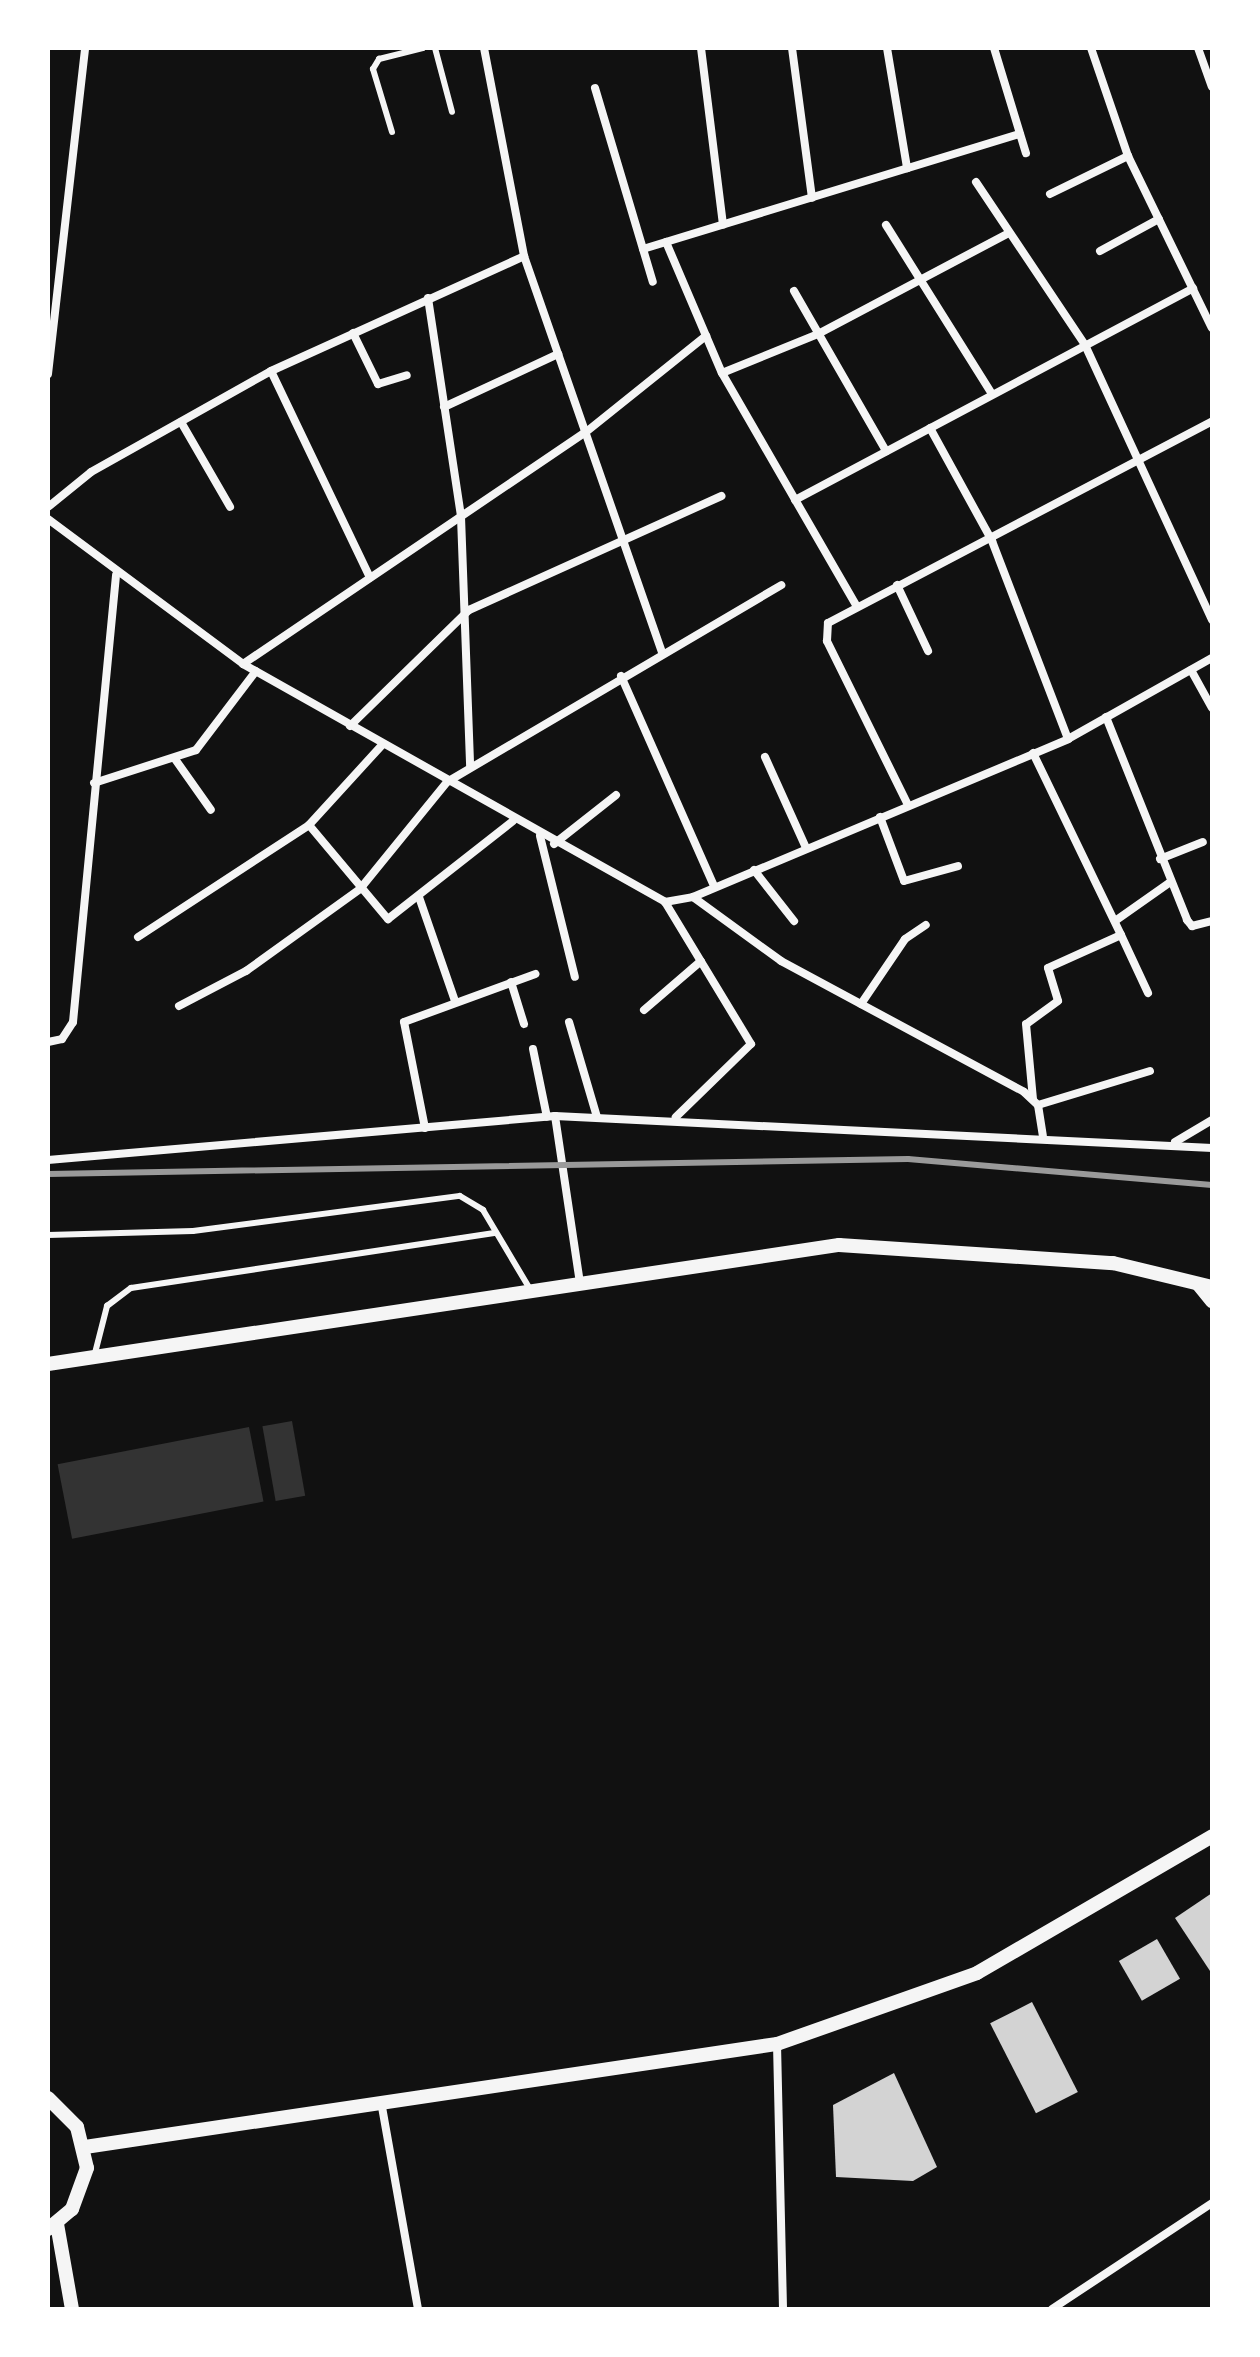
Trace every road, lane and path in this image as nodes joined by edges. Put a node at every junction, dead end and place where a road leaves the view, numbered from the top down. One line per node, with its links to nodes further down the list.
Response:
1 (85, 48): 43 (street)
2 (423, 48): 14 (lane)
3 (435, 48): 13 (lane)
4 (484, 48): 29 (street)
5 (701, 48): 23 (street)
6 (792, 48): 21 (street)
7 (887, 48): 18 (street)
8 (994, 48): 15 (street)
9 (1091, 48): 17 (street)
10 (1198, 48): 11 (street)
11 (1212, 87)
12 (595, 88): 27 (street)
13 (452, 112)
14 (392, 132)
15 (1020, 134): 16 (street); 18 (street)
16 (1026, 153)
17 (1128, 156): 20 (street); 22 (street)
18 (907, 168): 21 (street)
19 (976, 182): 25 (street)
20 (1050, 194)
21 (812, 198): 23 (street)
22 (1159, 219): 28 (street); 32 (street)
23 (723, 225): 26 (street)
24 (886, 225): 31 (street)
25 (1009, 233): 31 (street); 39 (street)
26 (666, 242): 27 (street); 38 (street)
27 (643, 249): 30 (street)
28 (1100, 251)
29 (524, 256): 34 (street); 40 (street)
30 (653, 282)
31 (922, 283): 37 (street); 45 (street)
32 (1193, 288): 35 (street); 39 (street)
33 (794, 291): 37 (street)
34 (428, 298): 36 (street); 46 (street)
35 (1212, 328)
36 (353, 333): 41 (street); 44 (street)
37 (818, 334): 42 (street); 51 (street)
38 (706, 336): 42 (street); 50 (street)
39 (1085, 345): 45 (street); 52 (street)
40 (558, 354): 46 (street); 50 (street)
41 (271, 371): 48 (street); 62 (street)
42 (722, 373): 54 (street)
43 (48, 374)
44 (407, 375)
45 (992, 394): 49 (street)
46 (444, 407): 57 (street)
47 (1212, 421): 52 (street)
48 (181, 422): 55 (street); 56 (street)
49 (930, 428): 51 (street); 60 (street)
50 (586, 432): 57 (street); 59 (street)
51 (886, 451): 54 (street)
52 (1139, 461): 60 (street); 67 (street)
53 (722, 496): 59 (street)
54 (795, 500): 65 (street)
55 (48, 507)
56 (230, 507)
57 (461, 517): 62 (street); 66 (street)
58 (48, 519): 61 (street)
59 (623, 540): 66 (street); 69 (street)
60 (992, 541): 64 (street); 78 (street)
61 (116, 575): 71 (street); 85 (street)
62 (370, 578): 71 (street)
63 (781, 585): 69 (street)
64 (897, 585): 65 (street); 68 (street)
65 (856, 605): 87 (street)
66 (469, 610): 77 (street); 83 (street)
67 (1212, 620)
68 (928, 651)
69 (662, 652): 74 (street)
70 (1212, 658): 72 (street)
71 (243, 664): 73 (street)
72 (1191, 670): 75 (street); 76 (street)
73 (256, 671): 77 (street); 82 (street)
74 (621, 676): 83 (street); 100 (street)
75 (1212, 708)
76 (1106, 717): 78 (street); 96 (street)
77 (350, 726): 79 (street)
78 (1068, 739): 80 (street)
79 (382, 745): 84 (street); 91 (street)
80 (1033, 753): 87 (street); 106 (street)
81 (765, 757): 95 (street)
82 (175, 759): 85 (street); 88 (street)
83 (470, 766): 84 (street)
84 (447, 782): 90 (street); 101 (street)
85 (94, 783): 122 (street)
86 (616, 795): 94 (street)
87 (908, 805): 89 (street)
88 (211, 810)
89 (880, 817): 95 (street); 97 (street)
90 (513, 821): 92 (street); 102 (street)
91 (309, 825): 101 (street); 110 (street)
92 (540, 836): 94 (street); 113 (street)
93 (1203, 842): 96 (street)
94 (554, 844): 104 (street)
95 (806, 848): 98 (street)
96 (1160, 859): 99 (street)
97 (958, 866)
98 (754, 870): 100 (street); 105 (street)
99 (1169, 883): 106 (street); 107 (street)
100 (714, 886): 103 (street)
101 (360, 889): 102 (street); 118 (street)
102 (419, 897): 116 (street)
103 (693, 897): 104 (street); 117 (street)
104 (665, 902): 111 (street)
105 (794, 921)
106 (1115, 921): 109 (street)
107 (1212, 921)
108 (926, 925): 117 (street)
109 (1121, 935): 115 (street); 125 (street)
110 (138, 937)
111 (701, 961): 119 (street); 128 (street)
112 (535, 974): 114 (street)
113 (575, 977)
114 (511, 982): 116 (street); 121 (street)
115 (1148, 993)
116 (455, 1001): 130 (street)
117 (861, 1004): 125 (street)
118 (179, 1006)
119 (644, 1010)
120 (569, 1022): 127 (street)
121 (524, 1024)
122 (48, 1042)
123 (533, 1049): 126 (street)
124 (1150, 1071): 125 (street)
125 (1036, 1102): 131 (street)
126 (551, 1117): 127 (street); 130 (street); 137 (street)
127 (597, 1117): 128 (street)
128 (676, 1118): 131 (street)
129 (1212, 1120): 132 (street)
130 (425, 1128): 134 (street)
131 (1043, 1136): 132 (street)
132 (1175, 1142): 133 (street)
133 (1212, 1148)
134 (48, 1160)
135 (496, 1233): 136 (lane); 139 (lane); 141 (lane)
136 (48, 1235)
137 (580, 1283): 138 (street); 139 (street)
138 (1205, 1286): 140 (street)
139 (531, 1291): 141 (street)
140 (1212, 1301)
141 (94, 1359): 142 (street)
142 (48, 1364)
143 (1212, 1836): 144 (street)
144 (777, 2044): 146 (street); 153 (street)
145 (48, 2098): 147 (street)
146 (382, 2107): 147 (street); 152 (street)
147 (85, 2147): 149 (street)
148 (1212, 2203): 150 (street)
149 (52, 2227): 151 (street)
150 (1075, 2299): 154 (street); 155 (street)
151 (72, 2309)
152 (418, 2309)
153 (783, 2309)
154 (1052, 2309)
155 (1076, 2309)

